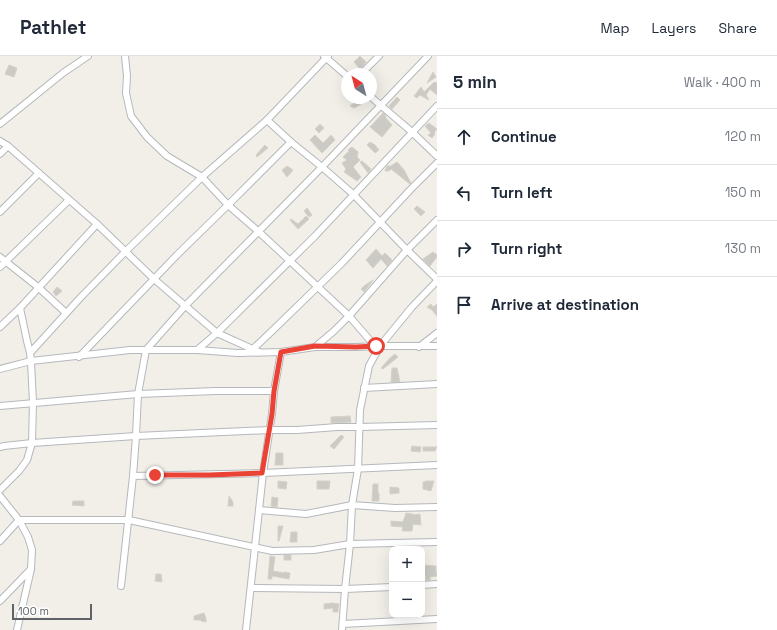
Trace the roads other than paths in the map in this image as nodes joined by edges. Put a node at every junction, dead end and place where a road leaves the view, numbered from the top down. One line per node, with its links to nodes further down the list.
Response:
1 (88, 56): 12 (street)
2 (125, 56): 22 (street)
3 (379, 56): 6 (street)
4 (428, 56): 9 (street)
5 (326, 57): 7 (street); 11 (street)
6 (367, 68)
7 (341, 71)
8 (377, 102): 9 (street)
9 (381, 106): 13 (street); 20 (street)
10 (437, 106): 13 (street)
11 (268, 120): 15 (street); 22 (street)
12 (0, 124)
13 (412, 132): 18 (street); 23 (street)
14 (0, 141): 16 (street)
15 (291, 142): 20 (street); 25 (street)
16 (8, 146): 17 (street); 21 (street)
17 (0, 154)
18 (437, 156)
19 (437, 163): 28 (street)
20 (322, 167): 23 (street); 30 (street)
21 (39, 173): 24 (street); 26 (street)
22 (202, 177): 25 (street); 32 (street)
23 (353, 194): 28 (street); 34 (street)
24 (69, 200): 29 (street); 35 (street)
25 (228, 205): 30 (street); 37 (street)
26 (0, 212)
27 (437, 220): 31 (street)
28 (380, 222): 31 (street); 39 (street)
29 (97, 224): 32 (street); 40 (street)
30 (259, 232): 34 (street); 41 (street)
31 (407, 250): 38 (street); 44 (street)
32 (126, 251): 37 (street); 43 (street)
33 (0, 257): 35 (street)
34 (290, 261): 39 (street); 46 (street)
35 (5, 262): 36 (street); 40 (street)
36 (0, 267)
37 (154, 279): 41 (street); 58 (street)
38 (437, 280): 49 (street)
39 (318, 286): 44 (street); 52 (street)
40 (38, 287): 42 (street); 43 (street)
41 (185, 306): 46 (street); 53 (street)
42 (20, 308): 45 (street); 57 (street)
43 (66, 313): 57 (street)
44 (349, 316): 48 (street); 49 (street)
45 (0, 327)
46 (217, 332): 52 (street); 54 (street)
47 (437, 333): 50 (street)
48 (315, 346): 49 (street); 56 (street)
49 (378, 346): 50 (street); 62 (street)
50 (419, 346): 51 (street)
51 (437, 346)
52 (253, 349): 55 (street)
53 (146, 350): 54 (street); 58 (street); 64 (street)
54 (197, 350): 55 (street)
55 (260, 352): 56 (street)
56 (281, 352): 63 (street)
57 (30, 353): 59 (street)
58 (78, 357): 59 (street)
59 (31, 361): 60 (street); 65 (street)
60 (0, 369)
61 (437, 384): 62 (street)
62 (364, 388): 68 (street)
63 (274, 391): 64 (street); 69 (street)
64 (138, 394): 65 (street); 70 (street)
65 (34, 403): 66 (street); 71 (street)
66 (0, 406)
67 (437, 424): 68 (street)
68 (359, 427): 69 (street); 74 (street)
69 (269, 430): 70 (street); 75 (street)
70 (136, 436): 71 (street); 76 (street)
71 (32, 443): 72 (street); 77 (street)
72 (0, 447)
73 (437, 465): 74 (street)
74 (358, 469): 75 (street); 79 (street)
75 (262, 473): 76 (street); 81 (street)
76 (134, 476): 83 (street)
77 (0, 490)
78 (0, 496): 82 (street)
79 (352, 505): 80 (street); 81 (street); 86 (street)
80 (437, 507)
81 (259, 510): 87 (street)
82 (19, 520): 83 (street); 84 (street); 88 (street)
83 (129, 520): 87 (street); 91 (street)
84 (0, 541)
85 (437, 542): 86 (street)
86 (350, 544): 87 (street); 94 (street)
87 (255, 547): 93 (street)
88 (31, 569): 95 (street); 98 (street)
89 (437, 584): 90 (street)
90 (425, 585)
91 (121, 586)
92 (389, 586): 94 (street)
93 (251, 588): 94 (street); 99 (street)
94 (345, 589): 97 (street)
95 (0, 601)
96 (437, 619): 97 (street)
97 (342, 627)
98 (17, 630)
99 (246, 630)

